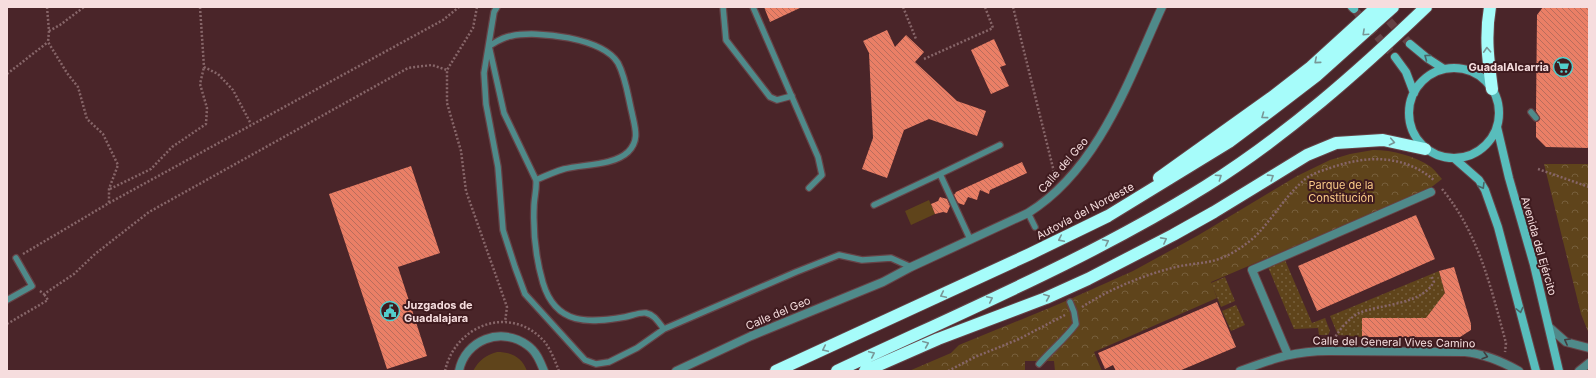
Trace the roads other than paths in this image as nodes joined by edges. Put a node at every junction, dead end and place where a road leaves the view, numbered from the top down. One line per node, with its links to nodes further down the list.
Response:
1 (497, 7): 10 (lane)
2 (723, 7): 15 (lane)
3 (753, 7): 15 (lane)
4 (1162, 7): 27 (street, Calle del Geo)
5 (1377, 7): 28 (highway, one-way to 28)
6 (1393, 7): 28 (highway, Autovía del Nordeste, one-way to 28)
7 (1426, 7): 46 (highway, one-way to 7)
8 (1490, 7): 13 (highway, one-way to 8)
9 (1410, 44): 12 (main road, one-way to 9)
10 (489, 46): 23 (lane); 23 (lane); 36 (lane)
11 (1395, 57): 14 (main road)
12 (1444, 69): 13 (main road); 14 (main road)
13 (1492, 89): 18 (main road)
14 (1414, 93): 20 (main road)
15 (792, 96): 24 (lane)
16 (1530, 112): 17 (lane)
17 (1536, 118)
18 (1497, 127): 21 (main road); 35 (main road, Avenida del Ejército)
19 (1000, 145): 22 (lane)
20 (1425, 148): 21 (main road); 47 (highway, one-way to 20)
21 (1455, 159): 49 (main road, one-way to 49)
22 (940, 174): 26 (lane); 30 (lane)
23 (536, 180): 36 (lane)
24 (809, 188)
25 (1431, 192): 38 (street)
26 (874, 205)
27 (1028, 213): 29 (lane); 30 (street, Calle del Geo)
28 (1108, 216): 45 (highway, Autovía del Nordeste, one-way to 45)
29 (1035, 227)
30 (970, 239): 32 (street, Calle del Geo)
31 (16, 258): 33 (lane)
32 (911, 267): 36 (lane); 44 (street, Calle del Geo)
33 (7, 300)
34 (1070, 302): 40 (lane)
35 (1549, 327): 37 (street, one-way to 35); 50 (main road, Avenida del Ejército)
36 (664, 328)
37 (1589, 348)
38 (1288, 354): 41 (street, Calle del General Vives Camino); 48 (street, Calle del General Vives Camino, one-way to 48)
39 (1589, 363): 51 (street)
40 (1039, 364)
41 (1244, 370)
42 (459, 371): 43 (street)
43 (544, 371)
44 (676, 371)
45 (776, 371)
46 (837, 371)
47 (865, 371)
48 (1519, 371)
49 (1536, 371)
50 (1559, 371)
51 (1579, 371)

